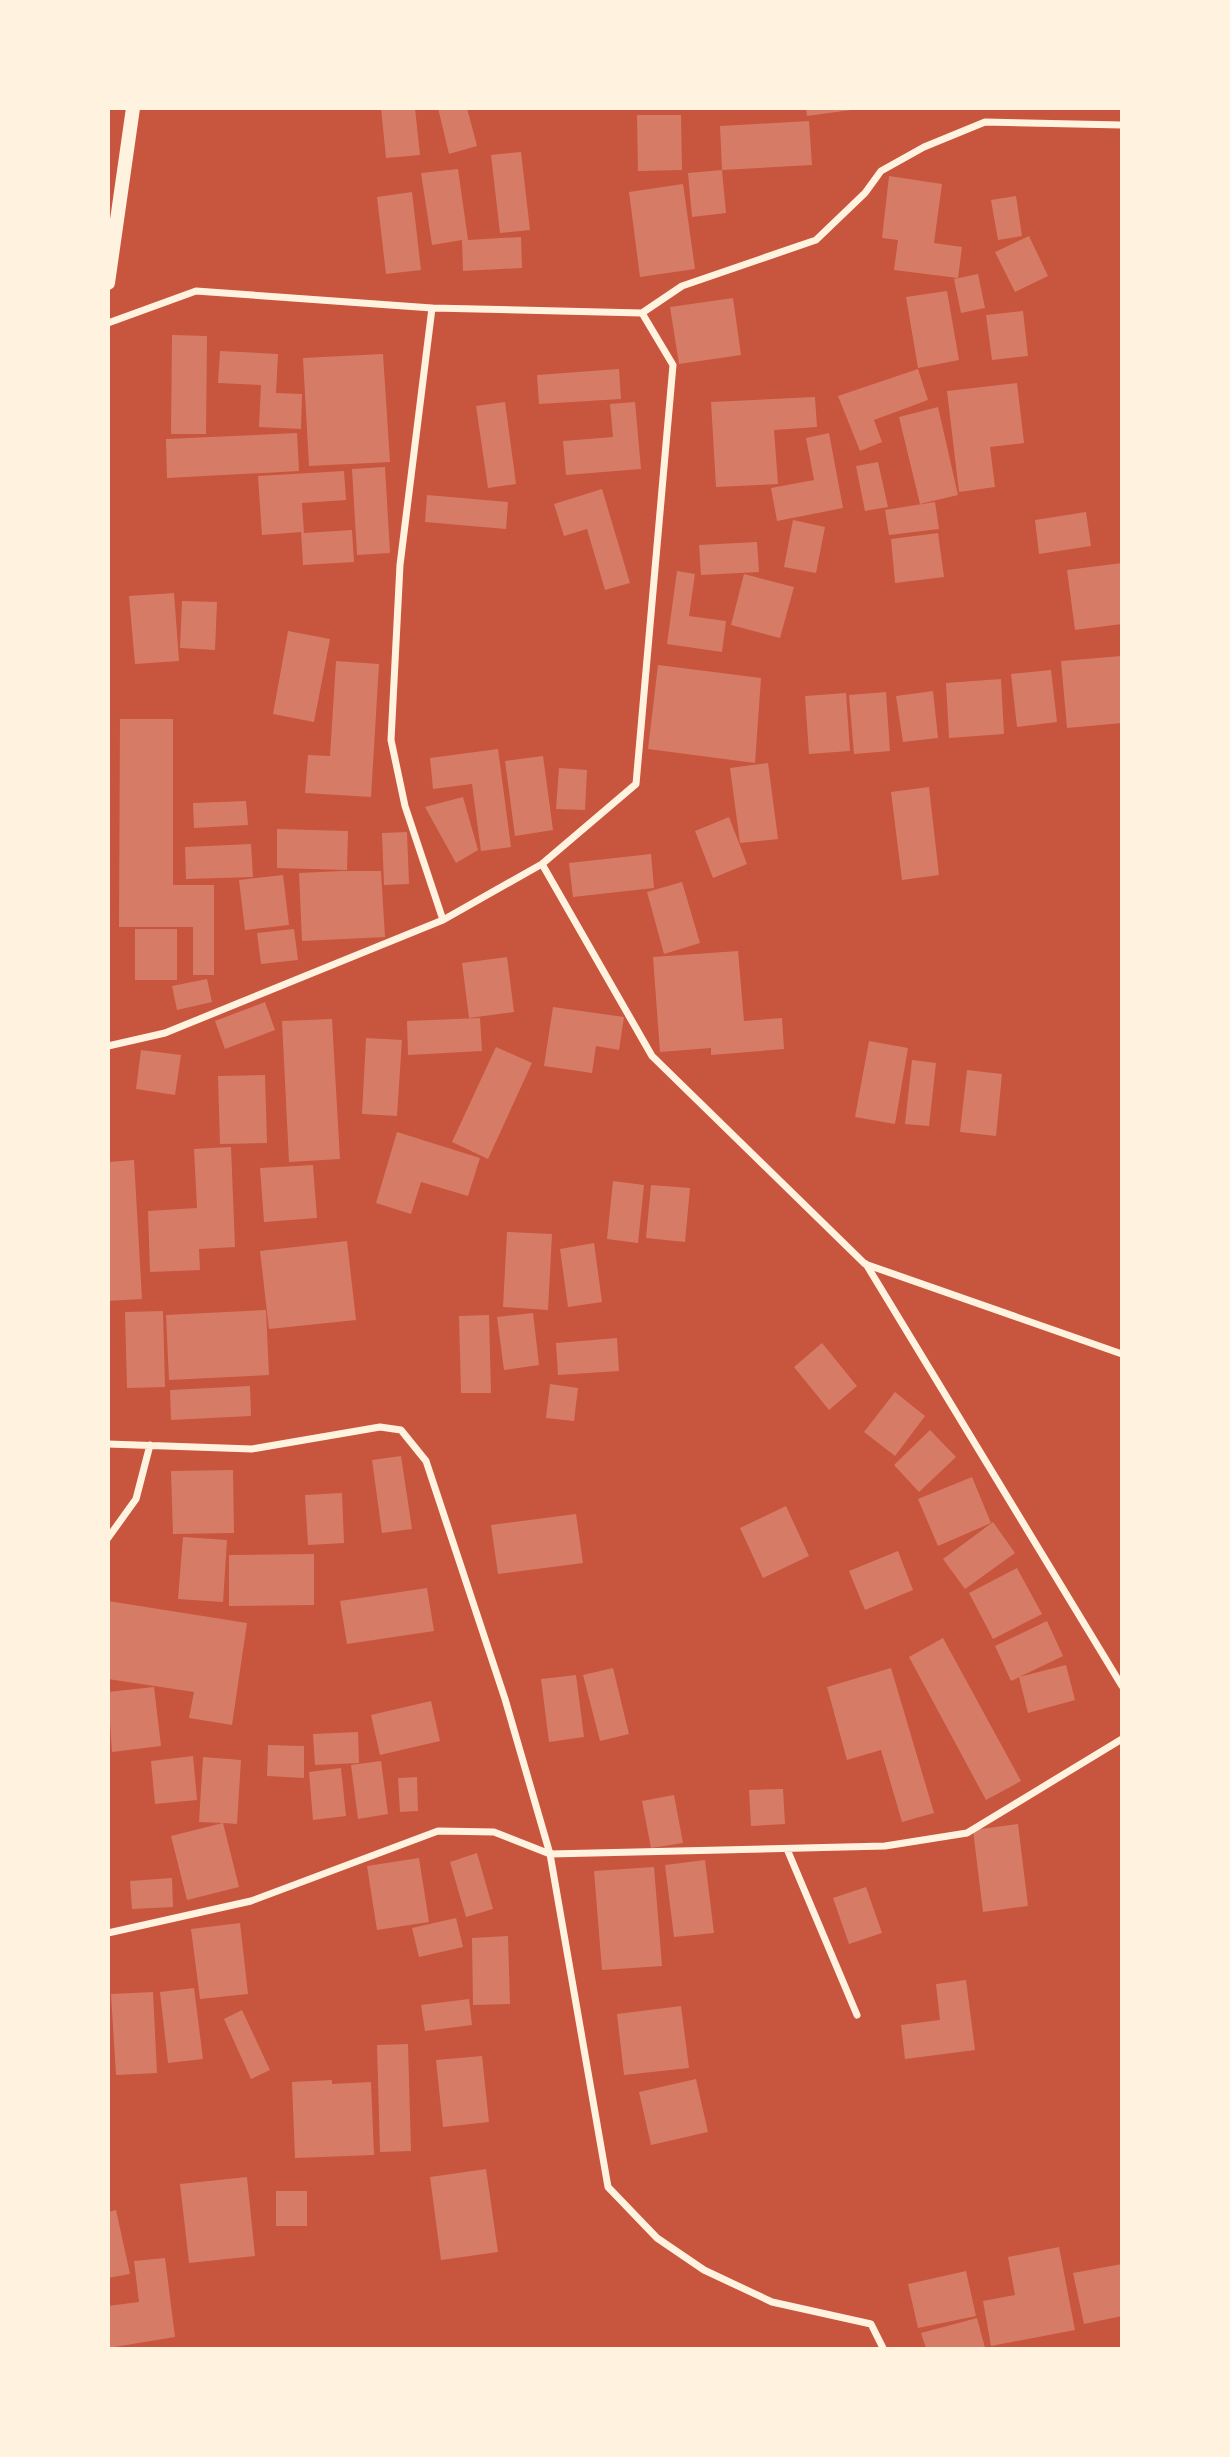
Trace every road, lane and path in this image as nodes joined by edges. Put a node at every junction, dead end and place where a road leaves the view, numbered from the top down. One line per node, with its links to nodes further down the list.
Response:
1 (133, 108): 3 (main road)
2 (1122, 125): 5 (street)
3 (108, 282)
4 (432, 308): 5 (street); 6 (street); 8 (street)
5 (642, 313): 7 (street)
6 (108, 323)
7 (542, 864): 8 (street); 10 (street)
8 (443, 920): 9 (street)
9 (108, 1046)
10 (865, 1264): 11 (street); 15 (street)
11 (1122, 1354)
12 (108, 1444): 13 (street)
13 (150, 1445): 14 (street); 18 (street)
14 (108, 1538)
15 (1122, 1686)
16 (1122, 1739): 17 (street)
17 (787, 1849): 18 (street); 20 (street)
18 (550, 1854): 19 (street); 21 (street)
19 (108, 1933)
20 (857, 2015)
21 (883, 2348)

